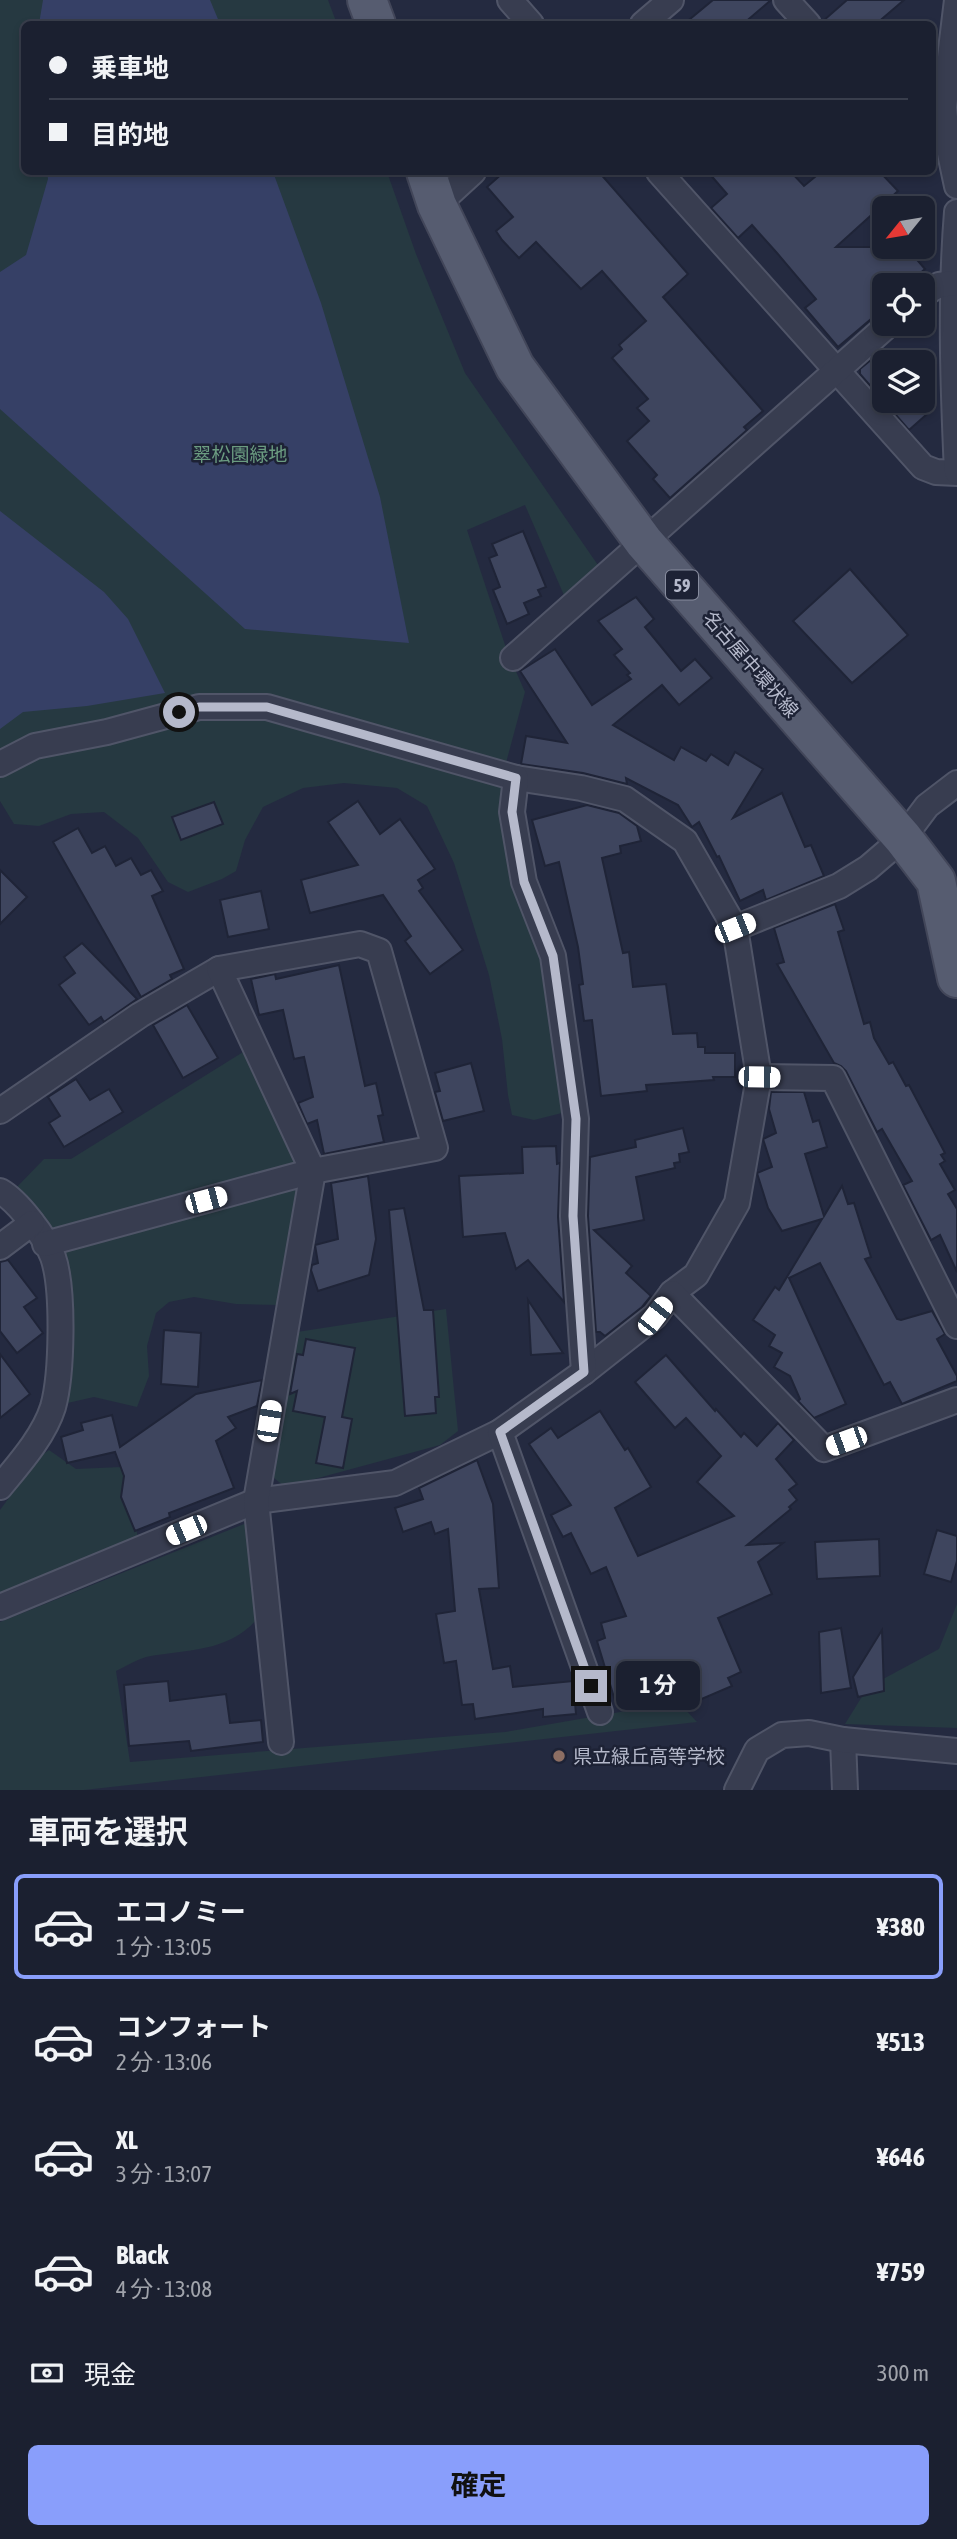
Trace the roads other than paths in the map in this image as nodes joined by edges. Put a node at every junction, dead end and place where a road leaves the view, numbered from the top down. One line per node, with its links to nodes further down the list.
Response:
1 (510, 0): 5 (street)
2 (671, 0): 6 (street)
3 (786, 0): 7 (street)
4 (957, 0): 8 (street)
5 (528, 21)
6 (646, 21)
7 (805, 21)
8 (940, 139): 11 (street)
9 (465, 175): 12 (street)
10 (662, 175): 17 (street)
11 (957, 186)
12 (432, 188): 19 (main road, 名古屋中環状線 / 59)
13 (957, 212): 14 (street)
14 (954, 284): 15 (street); 18 (street)
15 (935, 287)
16 (875, 336): 17 (street)
17 (837, 369): 18 (street); 19 (street)
18 (957, 473)
19 (644, 542): 20 (street); 24 (main road, 名古屋中環状線 / 59)
20 (513, 658)
21 (0, 764): 22 (street)
22 (516, 778): 25 (street); 37 (street)
23 (957, 783): 24 (street)
24 (903, 838): 25 (street); 27 (main road, 名古屋中環状線 / 59)
25 (735, 928): 28 (street)
26 (219, 969): 29 (street); 30 (street); 30 (street)
27 (957, 978)
28 (759, 1077): 35 (street); 36 (street)
29 (0, 1111)
30 (313, 1171): 33 (street); 41 (street)
31 (0, 1191): 32 (street)
32 (32, 1223): 33 (street); 34 (street)
33 (45, 1244): 40 (street)
34 (0, 1247)
35 (672, 1293): 37 (street); 38 (street)
36 (957, 1326)
37 (584, 1372): 39 (street)
38 (957, 1400)
39 (500, 1432): 41 (street); 43 (street)
40 (0, 1487)
41 (256, 1501): 42 (street); 45 (street)
42 (0, 1607)
43 (600, 1712)
44 (843, 1740): 46 (street); 47 (street); 48 (street)
45 (281, 1741)
46 (957, 1751)
47 (737, 1790)
48 (845, 1790)

